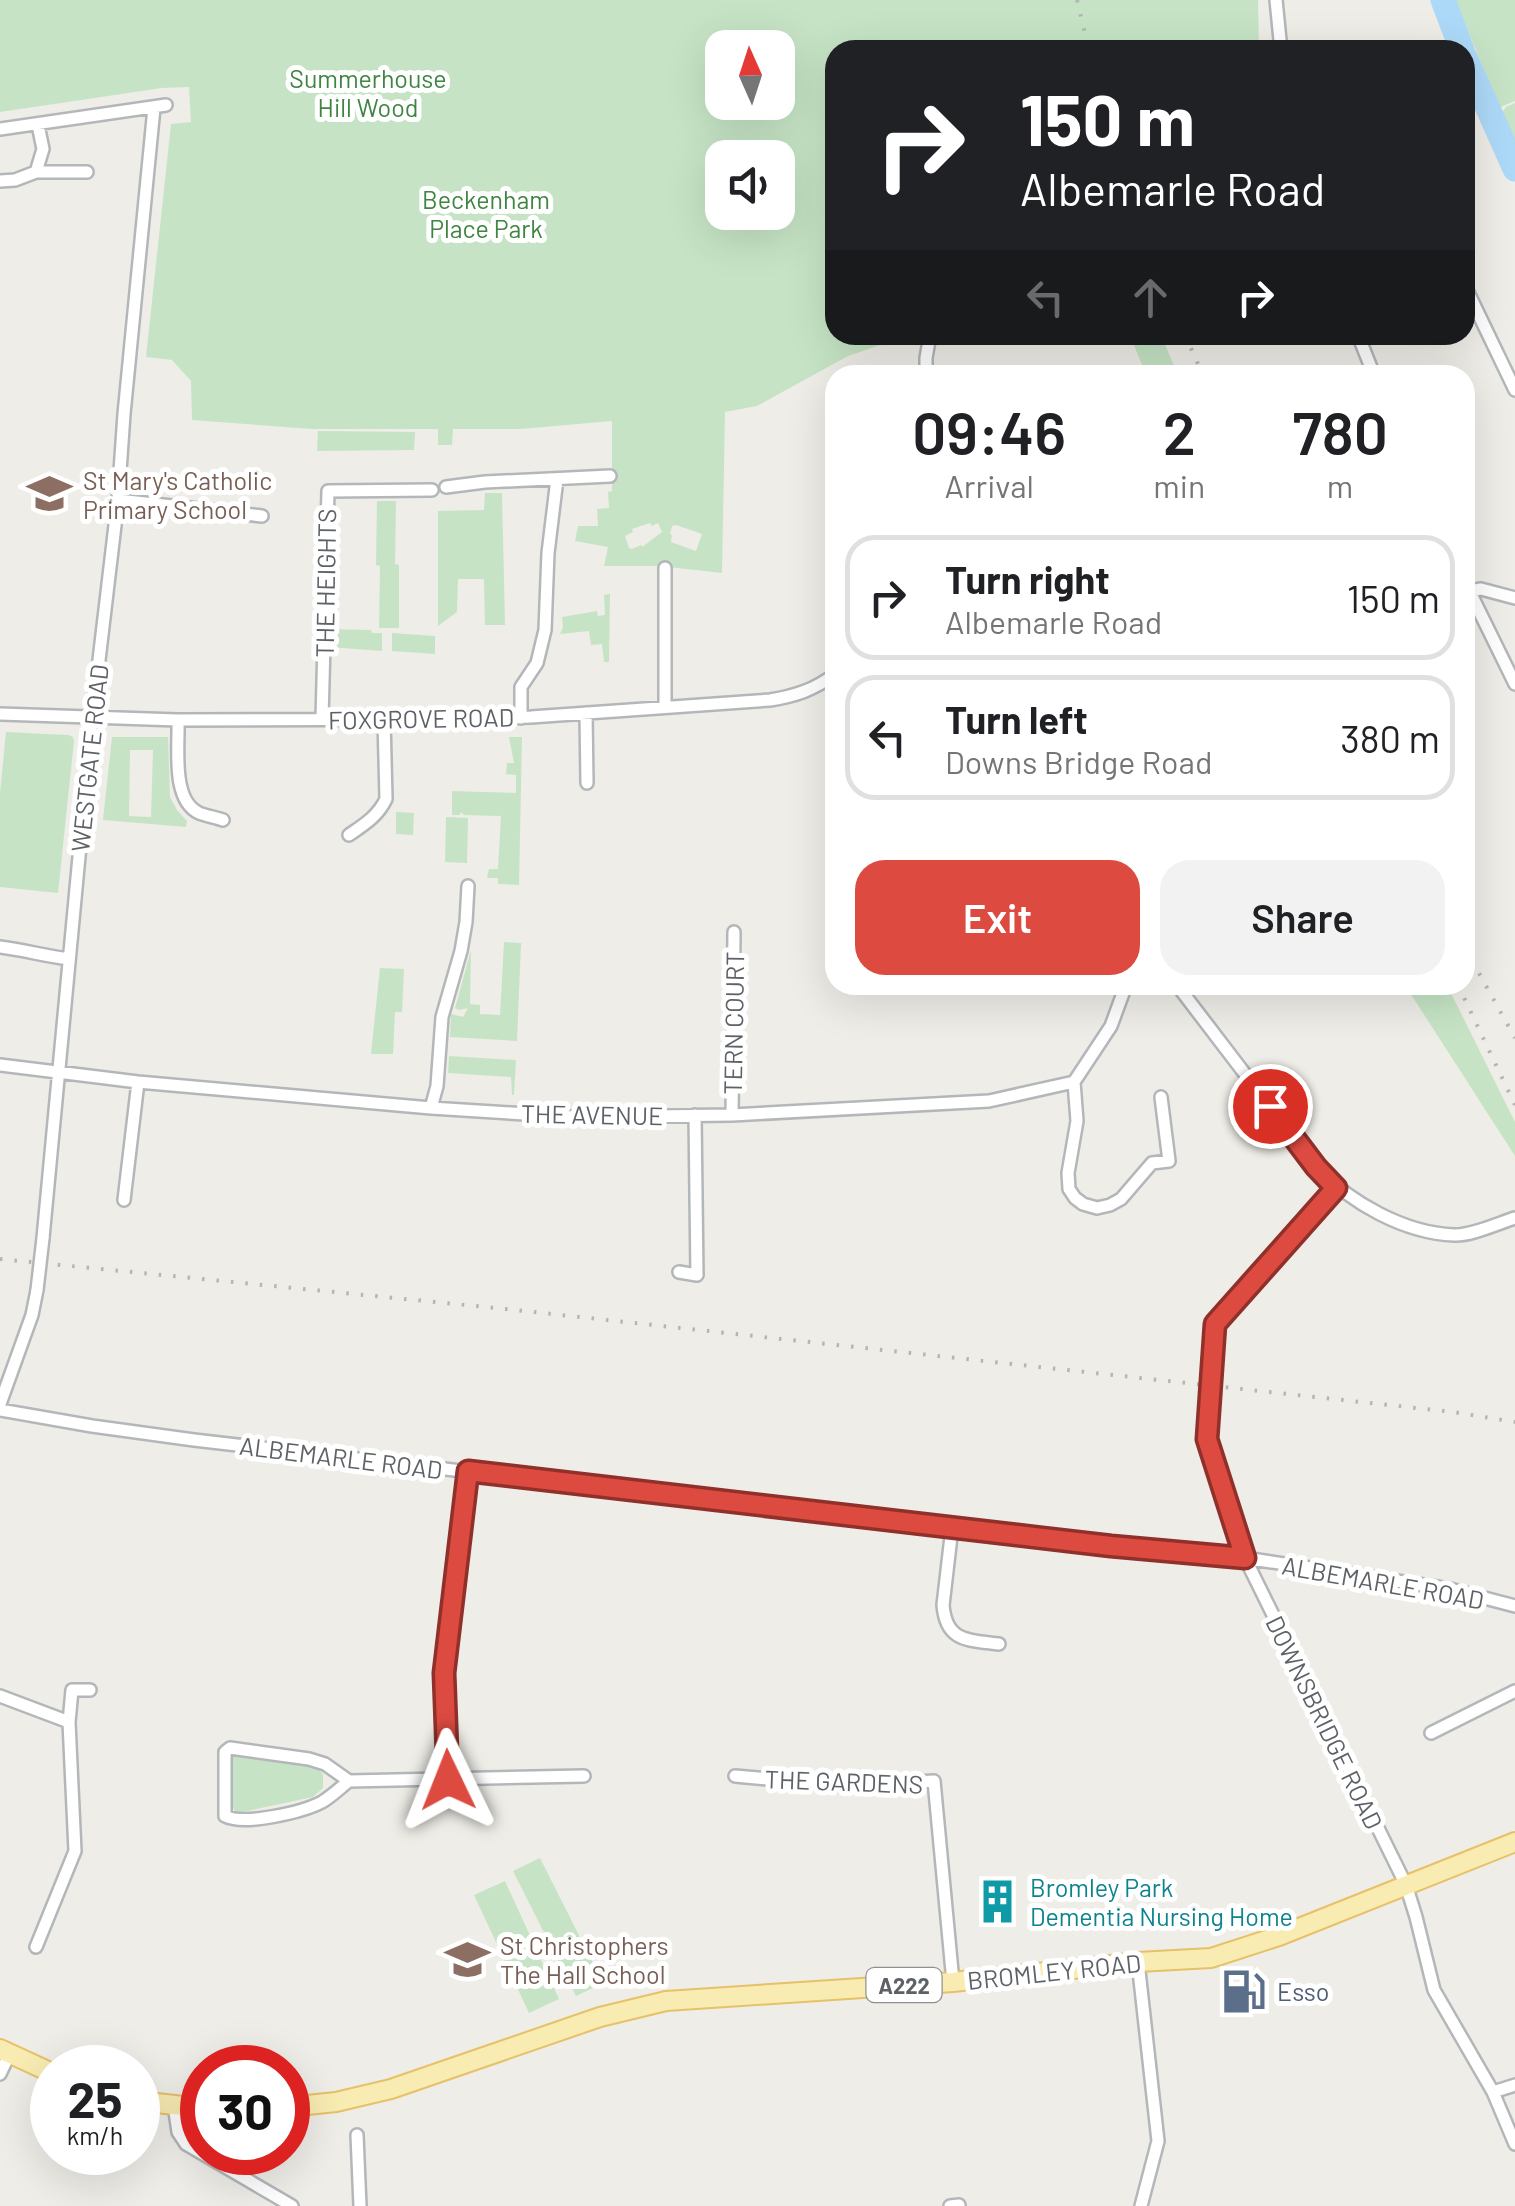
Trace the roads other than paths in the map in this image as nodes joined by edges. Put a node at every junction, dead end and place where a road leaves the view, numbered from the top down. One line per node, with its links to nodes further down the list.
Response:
1 (1276, 0): 2 (street)
2 (1279, 40)
3 (38, 126): 4 (street); 5 (street); 14 (street, WESTGATE ROAD)
4 (0, 129)
5 (36, 172): 6 (street); 7 (street)
6 (86, 172)
7 (0, 180)
8 (1475, 307): 9 (street)
9 (1515, 390)
10 (610, 476): 11 (street)
11 (557, 479): 12 (street); 26 (street)
12 (446, 487)
13 (432, 490): 28 (street, THE HEIGHTS)
14 (118, 500): 15 (street); 25 (street, WESTGATE ROAD)
15 (262, 516)
16 (665, 568): 22 (street)
17 (1475, 588): 18 (street)
18 (1515, 598)
19 (1475, 603): 21 (street)
20 (825, 682): 22 (street, FOXGROVE ROAD)
21 (1515, 684)
22 (665, 708): 23 (street, FOXGROVE ROAD)
23 (586, 713): 26 (street, FOXGROVE ROAD); 30 (street)
24 (0, 714): 25 (street, FOXGROVE ROAD)
25 (92, 718): 27 (street, FOXGROVE ROAD); 36 (street, WESTGATE ROAD)
26 (521, 718): 29 (street, FOXGROVE ROAD)
27 (178, 720): 28 (street, FOXGROVE ROAD); 31 (street)
28 (322, 720): 29 (street, FOXGROVE ROAD)
29 (384, 720): 32 (street)
30 (587, 784)
31 (223, 820)
32 (349, 835)
33 (468, 886): 44 (street)
34 (734, 932): 46 (street, TERN COURT)
35 (0, 947): 36 (street)
36 (68, 958): 40 (street, WESTGATE ROAD)
37 (1122, 995): 42 (street)
38 (1186, 995): 47 (street)
39 (0, 1066): 40 (street, THE AVENUE)
40 (58, 1071): 41 (street, THE AVENUE); 51 (street, WESTGATE ROAD, bridge)
41 (138, 1082): 44 (street, THE AVENUE); 48 (street)
42 (1074, 1082): 43 (street); 46 (street, THE AVENUE)
43 (1161, 1097)
44 (431, 1108): 45 (street, THE AVENUE)
45 (694, 1115): 46 (street, THE AVENUE); 50 (street)
46 (732, 1115)
47 (1336, 1188): 49 (street); 54 (street, DOWNSBRIDGE ROAD, bridge)
48 (124, 1200)
49 (1515, 1218)
50 (679, 1272)
51 (0, 1407): 52 (street, ALBEMARLE ROAD)
52 (468, 1471): 53 (street, ALBEMARLE ROAD); 64 (street)
53 (952, 1528): 54 (street, ALBEMARLE ROAD); 56 (street)
54 (1245, 1558): 55 (street, ALBEMARLE ROAD); 67 (street, DOWNSBRIDGE ROAD)
55 (1515, 1606)
56 (999, 1644)
57 (90, 1690): 60 (street)
58 (1515, 1691): 61 (street)
59 (0, 1696): 60 (street)
60 (68, 1722): 68 (street)
61 (1431, 1732)
62 (584, 1776): 64 (street)
63 (735, 1776): 70 (street, THE GARDENS)
64 (448, 1780): 65 (street)
65 (349, 1781): 65 (street)
66 (1515, 1842): 67 (main road, BROMLEY ROAD / A222)
67 (1406, 1885): 69 (main road, BROMLEY ROAD / A222); 75 (street, DOWNSBRIDGE ROAD)
68 (36, 1947)
69 (1138, 1962): 70 (main road, BROMLEY ROAD / A222); 86 (street)
70 (953, 1982): 77 (main road, BROMLEY ROAD / A222)
71 (5, 2051): 72 (main road); 73 (street)
72 (30, 2063)
73 (0, 2074)
74 (1515, 2085): 75 (street)
75 (1493, 2092): 81 (street, DOWNSBRIDGE ROAD)
76 (160, 2104): 78 (main road)
77 (310, 2105)
78 (174, 2106): 79 (main road); 83 (street)
79 (180, 2106)
80 (357, 2136): 84 (street)
81 (1515, 2144)
82 (959, 2205): 85 (street)
83 (292, 2206)
84 (360, 2206)
85 (950, 2206)
86 (1141, 2206)

